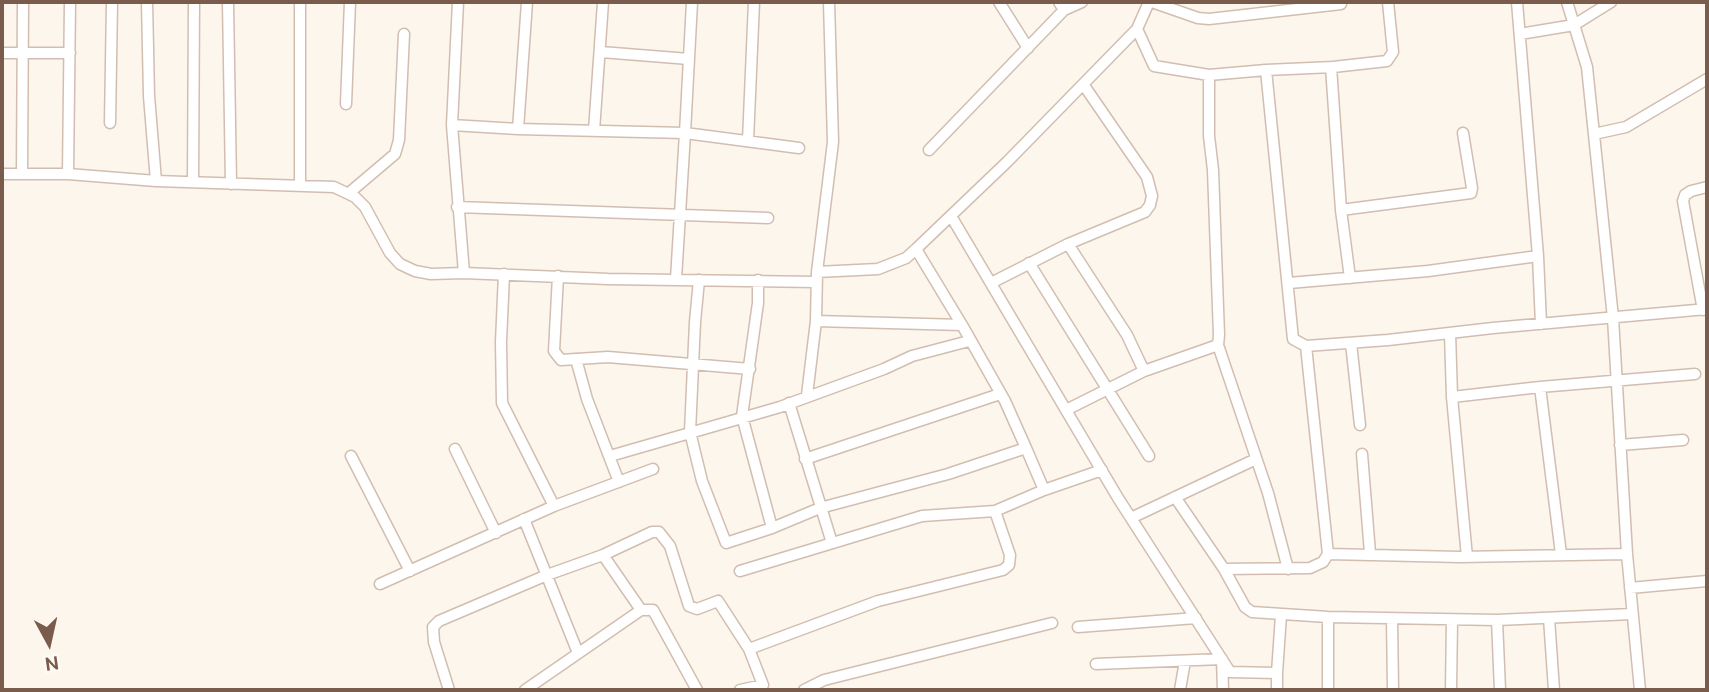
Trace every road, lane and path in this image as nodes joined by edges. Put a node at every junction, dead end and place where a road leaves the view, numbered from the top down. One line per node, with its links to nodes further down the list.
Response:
1 (23, 2): 29 (street)
2 (71, 2): 32 (street)
3 (112, 2): 40 (street)
4 (147, 2): 53 (street)
5 (194, 2): 54 (street)
6 (228, 2): 55 (street)
7 (300, 2): 56 (street)
8 (350, 2): 39 (street)
9 (458, 2): 41 (street)
10 (527, 2): 42 (street)
11 (603, 2): 30 (street)
12 (692, 2): 33 (street)
13 (754, 2): 47 (street)
14 (829, 2): 71 (street)
15 (999, 2): 28 (street)
16 (1082, 2): 23 (street)
17 (1151, 2): 22 (street); 25 (street)
18 (1388, 2): 34 (street)
19 (1517, 2): 27 (street)
20 (1567, 2): 24 (street)
21 (1611, 2): 24 (street)
22 (1341, 5)
23 (1061, 6): 28 (street)
24 (1574, 25): 27 (street); 46 (street)
25 (1137, 29): 36 (street); 38 (street)
26 (404, 34): 58 (street)
27 (1520, 34): 66 (street)
28 (1028, 48): 49 (street)
29 (23, 52): 31 (street); 32 (street); 50 (street)
30 (601, 52): 33 (street); 43 (street)
31 (2, 53)
32 (70, 53): 52 (street)
33 (689, 59): 45 (street)
34 (1331, 67): 35 (street); 60 (street)
35 (1266, 70): 36 (street); 77 (street)
36 (1209, 75): 86 (street)
37 (1707, 79): 46 (street)
38 (1083, 84): 62 (street); 64 (street)
39 (346, 104)
40 (110, 123)
41 (452, 125): 42 (street); 59 (street)
42 (518, 130): 43 (street)
43 (594, 131): 45 (street)
44 (1463, 133): 60 (street)
45 (685, 134): 47 (street); 61 (street)
46 (1594, 134): 79 (street)
47 (748, 141): 48 (street)
48 (799, 148)
49 (929, 150)
50 (23, 173): 51 (street); 52 (street)
51 (2, 174)
52 (68, 174): 53 (street)
53 (156, 181): 54 (street)
54 (193, 182): 55 (street)
55 (231, 184): 56 (street)
56 (299, 186): 58 (street)
57 (1707, 187): 78 (street)
58 (349, 193): 68 (street)
59 (457, 207): 61 (street); 68 (street)
60 (1341, 209): 72 (street)
61 (679, 216): 63 (street); 73 (street)
62 (951, 216): 65 (street); 76 (street)
63 (768, 218)
64 (1068, 244): 67 (street); 91 (street)
65 (916, 249): 71 (street); 82 (street)
66 (1538, 257): 72 (street); 81 (street)
67 (1029, 263): 76 (street); 95 (street)
68 (464, 273): 69 (street)
69 (504, 274): 70 (street); 119 (street)
70 (558, 276): 73 (street); 88 (street)
71 (816, 277): 75 (street); 80 (street)
72 (1350, 278): 77 (street)
73 (676, 279): 74 (street)
74 (699, 280): 75 (street); 89 (street)
75 (758, 281): 90 (street)
76 (990, 283): 100 (street)
77 (1289, 283): 87 (street)
78 (1705, 309): 79 (street)
79 (1613, 318): 81 (street); 93 (street)
80 (816, 321): 82 (street); 97 (street)
81 (1542, 324): 83 (street)
82 (962, 325): 84 (street)
83 (1450, 333): 85 (street); 98 (street)
84 (969, 341): 96 (street); 97 (street)
85 (1351, 343): 87 (street); 102 (street)
86 (1218, 345): 91 (street); 113 (street)
87 (1306, 346): 127 (street)
88 (576, 359): 89 (street); 110 (street)
89 (694, 364): 90 (street); 103 (street)
90 (750, 369): 101 (street)
91 (1144, 371): 95 (street)
92 (1695, 374): 93 (street)
93 (1616, 380): 94 (street); 105 (street)
94 (1540, 387): 98 (street); 129 (street)
95 (1108, 389): 100 (street); 111 (street)
96 (1000, 394): 106 (street); 112 (street)
97 (807, 395): 99 (street)
98 (1452, 397): 132 (street)
99 (789, 403): 101 (street); 112 (street)
100 (1066, 410): 115 (street)
101 (742, 416): 103 (street); 124 (street)
102 (1360, 425)
103 (690, 432): 110 (street); 124 (street)
104 (1683, 440): 105 (street)
105 (1620, 445): 130 (street)
106 (1026, 447): 117 (street); 120 (street)
107 (455, 449): 125 (street)
108 (1362, 454): 128 (street)
109 (351, 456): 135 (street)
110 (610, 456): 116 (street)
111 (1149, 456)
112 (805, 459): 120 (street)
113 (1256, 459): 118 (street); 134 (street)
114 (653, 469): 116 (street)
115 (1102, 470): 117 (street); 122 (street)
116 (619, 482): 119 (street)
117 (1044, 489): 121 (street)
118 (1175, 497): 122 (street); 133 (street)
119 (554, 506): 123 (street)
120 (820, 508): 124 (street); 126 (street)
121 (995, 511): 126 (street); 152 (street)
122 (1131, 518): 145 (street)
123 (524, 519): 125 (street); 137 (street)
124 (772, 528)
125 (496, 533): 135 (street)
126 (832, 543): 136 (street)
127 (1328, 554): 128 (street); 134 (street)
128 (1370, 554): 132 (street)
129 (1561, 554): 130 (street); 132 (street)
130 (1627, 554): 140 (street)
131 (603, 555): 137 (street); 141 (street); 152 (street)
132 (1467, 557)
133 (1224, 569): 134 (street); 143 (street)
134 (1288, 569)
135 (410, 571): 139 (street)
136 (740, 572)
137 (547, 575): 153 (street); 159 (street)
138 (1707, 581): 140 (street)
139 (380, 584)
140 (1630, 588): 142 (street)
141 (641, 610): 153 (street); 161 (street)
142 (1632, 614): 146 (street); 172 (street)
143 (1281, 615): 144 (street); 157 (street)
144 (1328, 617): 147 (street); 167 (street)
145 (1196, 618): 151 (street); 154 (street)
146 (1549, 618): 149 (street); 171 (street)
147 (1392, 619): 148 (street); 168 (street)
148 (1452, 620): 149 (street); 169 (street)
149 (1497, 620): 170 (street)
150 (1052, 622): 163 (street)
151 (1078, 626)
152 (749, 649): 158 (street)
153 (578, 653): 160 (street)
154 (1222, 659): 155 (street); 157 (street); 165 (street)
155 (1185, 661): 156 (street); 164 (street)
156 (1096, 664)
157 (1277, 673): 166 (street)
158 (768, 687): 162 (street)
159 (449, 690)
160 (525, 690)
161 (697, 690)
162 (740, 690)
163 (804, 690)
164 (1180, 690)
165 (1223, 690)
166 (1277, 690)
167 (1328, 690)
168 (1393, 690)
169 (1451, 690)
170 (1500, 690)
171 (1554, 690)
172 (1640, 690)

